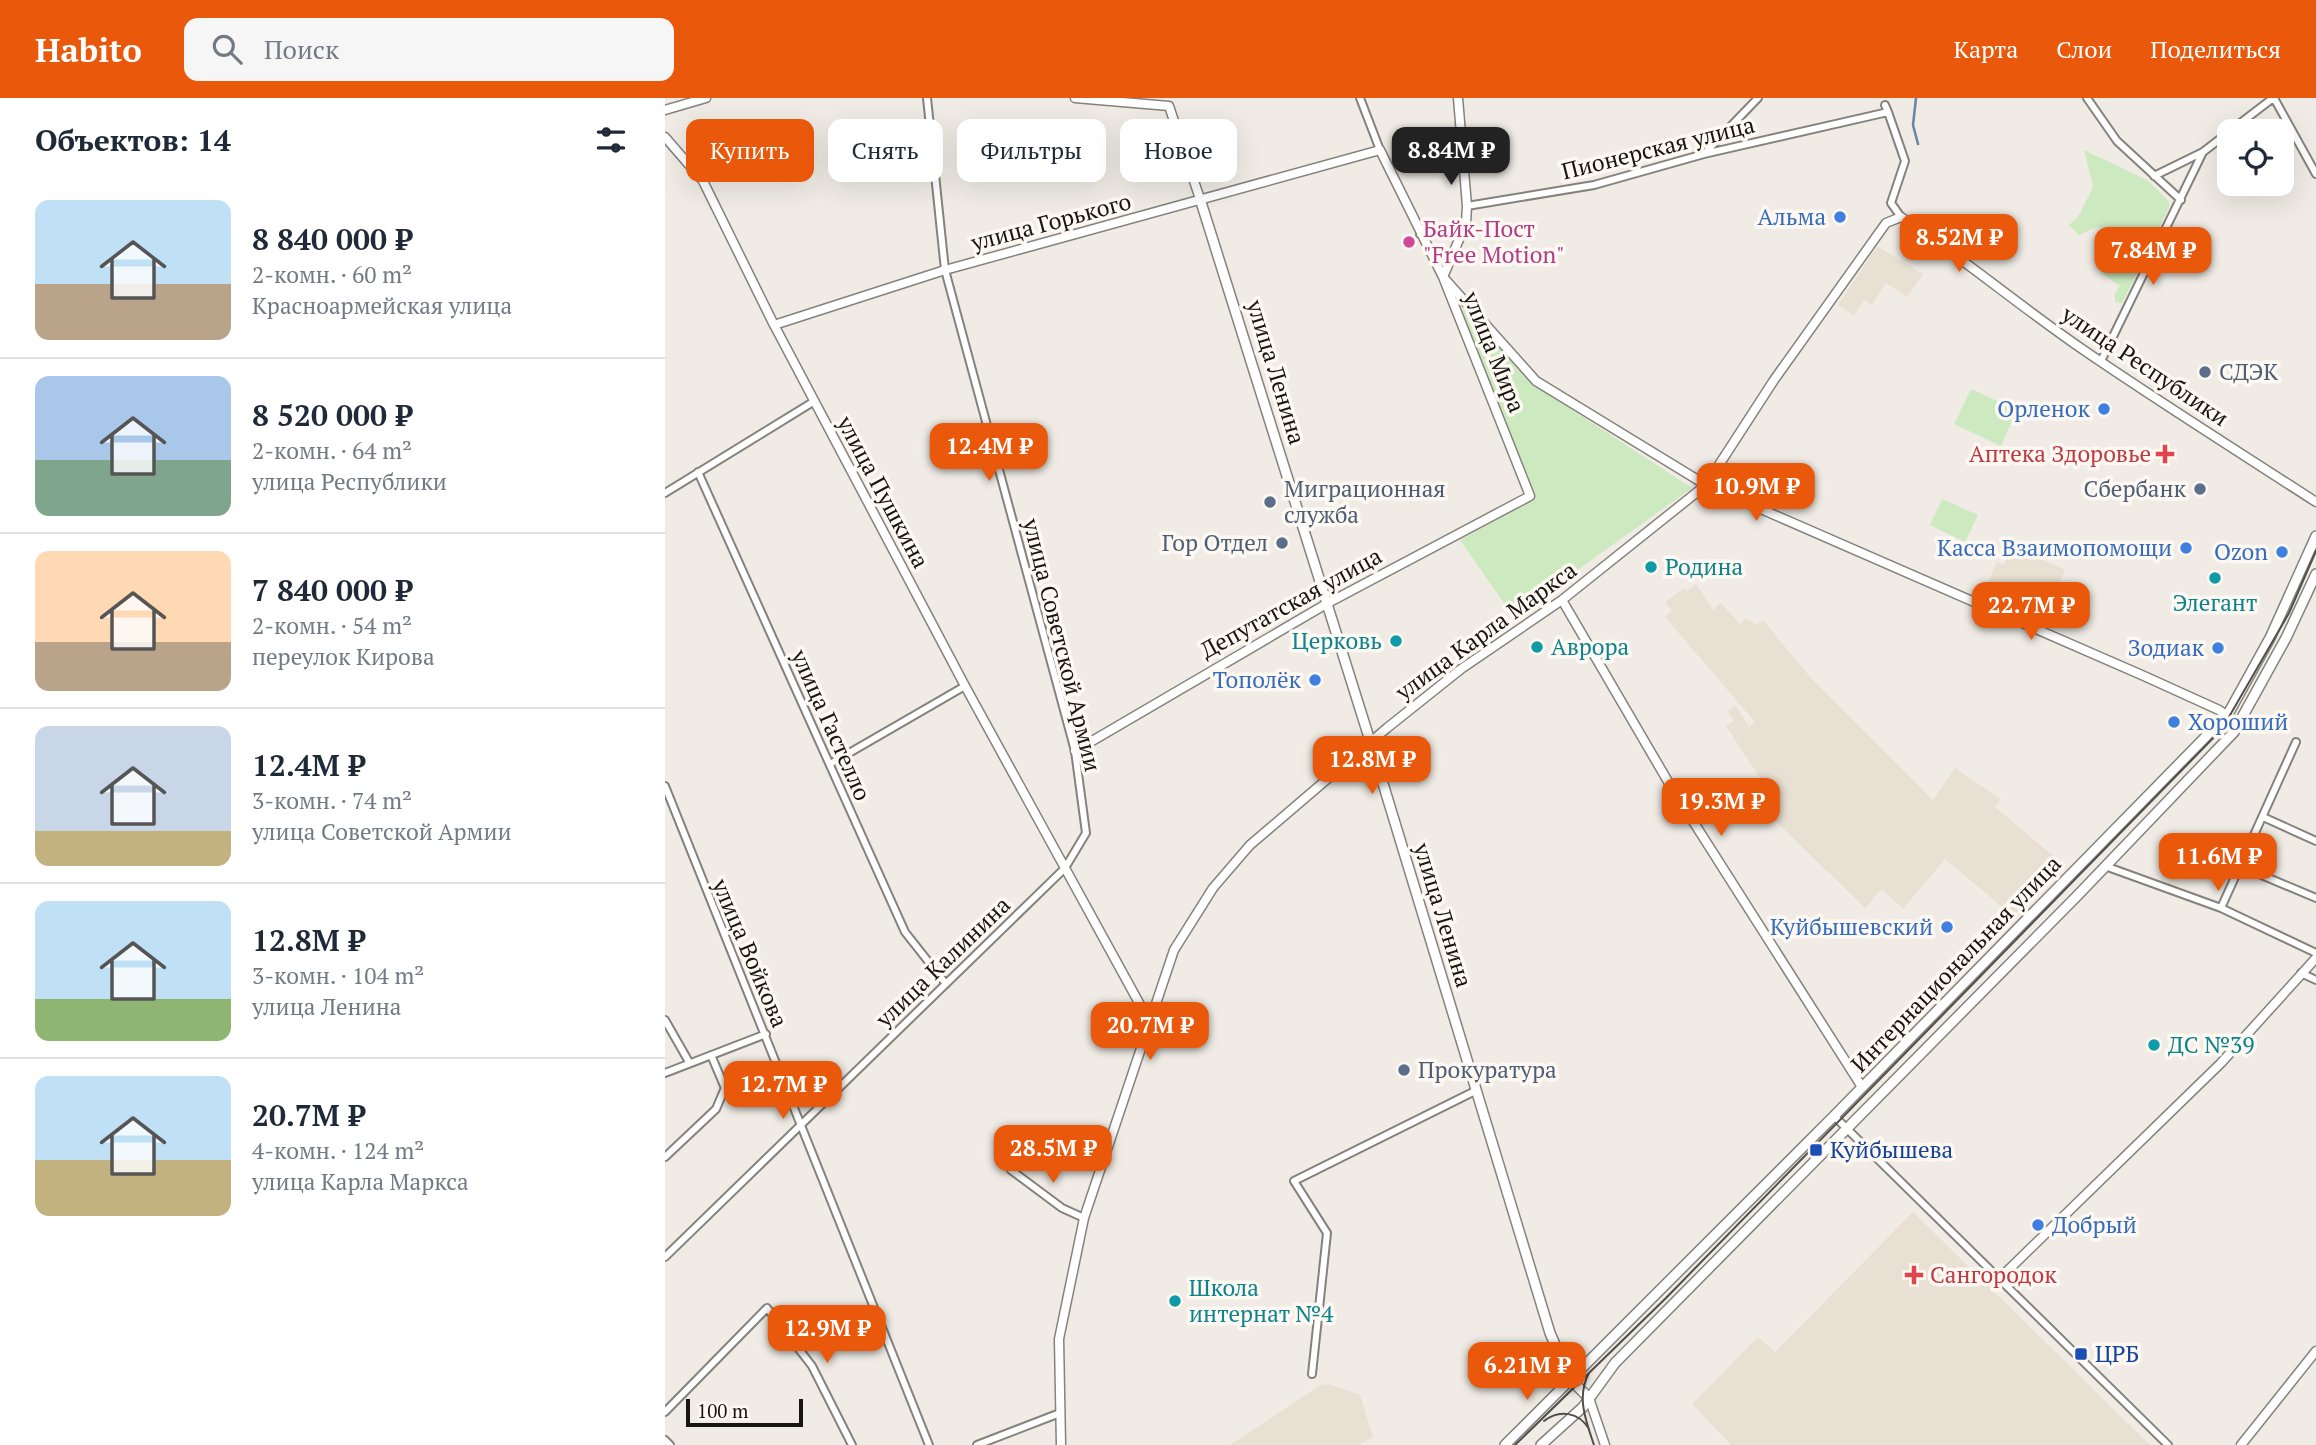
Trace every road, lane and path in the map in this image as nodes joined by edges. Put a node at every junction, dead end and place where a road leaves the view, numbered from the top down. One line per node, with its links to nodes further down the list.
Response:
1 (706, 98): 9 (street)
2 (927, 98): 24 (street, улица Советской Армии)
3 (1075, 98): 19 (street, улица Ленина)
4 (1360, 98): 13 (street)
5 (1458, 98): 20 (street)
6 (1758, 98): 15 (street)
7 (2087, 98): 17 (street)
8 (2274, 98): 10 (street); 16 (street)
9 (665, 110)
10 (2247, 119)
11 (666, 138): 26 (street, улица Пушкина)
12 (2217, 142): 14 (street)
13 (1380, 150): 19 (street, улица Горького); 23 (street, улица Мира)
14 (2203, 152): 17 (street); 18 (street)
15 (1704, 154): 20 (street, Пионерская улица); 21 (street, Пионерская улица)
16 (2316, 174)
17 (2154, 176): 18 (street)
18 (2181, 200): 27 (street)
19 (1201, 202): 24 (street, улица Горького); 37 (main road, улица Ленина)
20 (1467, 206): 22 (street)
21 (1901, 217): 27 (street, улица Республики); 30 (street, улица Карла Маркса)
22 (1466, 223): 23 (street); 25 (street)
23 (1420, 234): 25 (street, улица Мира)
24 (945, 270): 26 (street, улица Горького); 43 (street, улица Советской Армии)
25 (1443, 276): 30 (street); 32 (street, улица Мира)
26 (774, 325): 28 (street, улица Пушкина)
27 (2101, 361): 33 (street, улица Республики)
28 (813, 402): 29 (street); 38 (street, улица Пушкина)
29 (698, 472): 31 (street); 44 (street, улица Гастелло)
30 (1706, 485): 36 (street, улица Карла Маркса); 39 (street)
31 (665, 493)
32 (1530, 496): 37 (street, Депутатская улица)
33 (2316, 502)
34 (2316, 536): 39 (main road, Интернациональная улица)
35 (2316, 574): 40 (main road, Интернациональная улица)
36 (1562, 600): 42 (street, улица Карла Маркса); 63 (street)
37 (1328, 603): 42 (main road, улица Ленина); 43 (street, Депутатская улица)
38 (965, 686): 44 (street); 50 (street, улица Пушкина); 58 (street)
39 (2228, 714): 40 (street); 63 (main road, Интернациональная улица)
40 (2240, 724): 48 (main road, Интернациональная улица)
41 (2296, 742): 46 (street)
42 (1371, 744): 58 (street, улица Карла Маркса); 64 (main road, улица Ленина)
43 (1075, 751): 50 (street, улица Советской Армии)
44 (830, 764): 56 (street, улица Гастелло)
45 (665, 786): 59 (street, улица Войкова)
46 (2263, 817): 47 (street); 49 (street)
47 (2316, 841)
48 (2105, 866): 52 (street); 67 (main road, Интернациональная улица)
49 (2240, 866): 51 (street); 52 (street)
50 (1065, 868): 56 (street, улица Калинина); 58 (street, улица Пушкина)
51 (2316, 898)
52 (2221, 908): 53 (street)
53 (2316, 956): 54 (street)
54 (2301, 973): 55 (street); 72 (street)
55 (2316, 980)
56 (946, 984): 66 (street, улица Калинина)
57 (665, 1020): 61 (street)
58 (1149, 1021): 70 (street, улица Карла Маркса)
59 (766, 1034): 60 (street); 66 (street, улица Войкова)
60 (711, 1055): 61 (street); 68 (street)
61 (689, 1062): 62 (street)
62 (665, 1073)
63 (1862, 1087): 65 (main road, Интернациональная улица)
64 (1475, 1091): 74 (street); 75 (main road, улица Ленина)
65 (1834, 1116): 67 (street); 75 (main road, Интернациональная улица)
66 (799, 1124): 71 (street, улица Калинина); 82 (street, улица Войкова)
67 (1846, 1128): 72 (street); 76 (main road, Интернациональная улица)
68 (665, 1157)
69 (1011, 1170): 70 (street)
70 (1084, 1218): 78 (street, улица Карла Маркса)
71 (665, 1257)
72 (1999, 1279): 88 (street)
73 (2316, 1351): 89 (street)
74 (1312, 1374)
75 (1570, 1379): 76 (main road, улица Ленина); 85 (main road, Интернациональная улица)
76 (1589, 1398): 86 (main road, Интернациональная улица); 87 (street, улица Ленина)
77 (665, 1412): 81 (street)
78 (1060, 1413): 83 (street); 84 (street, улица Карла Маркса)
79 (665, 1440): 80 (street)
80 (670, 1445)
81 (852, 1445)
82 (929, 1445)
83 (977, 1445)
84 (1061, 1445)
85 (1505, 1445)
86 (1541, 1445)
87 (1605, 1445)
88 (2168, 1445)
89 (2241, 1445)

